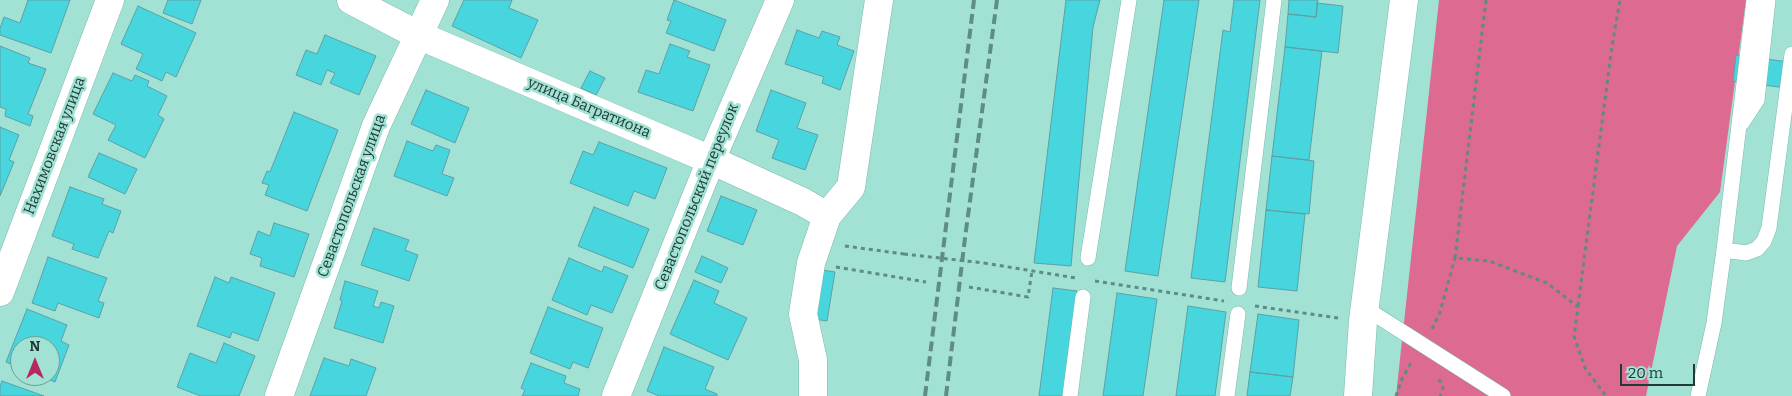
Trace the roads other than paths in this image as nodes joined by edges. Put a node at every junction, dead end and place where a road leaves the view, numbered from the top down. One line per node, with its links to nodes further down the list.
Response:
1 (110, 0): 19 (street, Нахимовская улица)
2 (351, 0): 11 (street, улица Багратиона)
3 (435, 0): 11 (street, Севастопольская улица)
4 (780, 0): 14 (street, Севастопольский переулок)
5 (879, 0): 15 (street)
6 (1129, 0): 17 (lane)
7 (1274, 0): 18 (lane)
8 (1404, 0): 22 (street)
9 (1754, 0): 13 (lane)
10 (1768, 0): 13 (lane)
11 (418, 36): 14 (street, улица Багратиона); 23 (street, Севастопольская улица)
12 (1792, 54): 16 (lane)
13 (1739, 127): 16 (lane)
14 (711, 160): 15 (street, улица Багратиона); 24 (street, Севастопольский переулок)
15 (827, 216): 25 (street)
16 (1724, 250): 30 (lane)
17 (1088, 258)
18 (1239, 288)
19 (0, 292)
20 (1083, 297): 26 (lane)
21 (1242, 309): 27 (lane)
22 (1364, 314): 28 (street); 29 (lane)
23 (279, 396)
24 (616, 396)
25 (813, 396)
26 (1070, 396)
27 (1227, 396)
28 (1358, 396)
29 (1503, 396)
30 (1698, 396)

